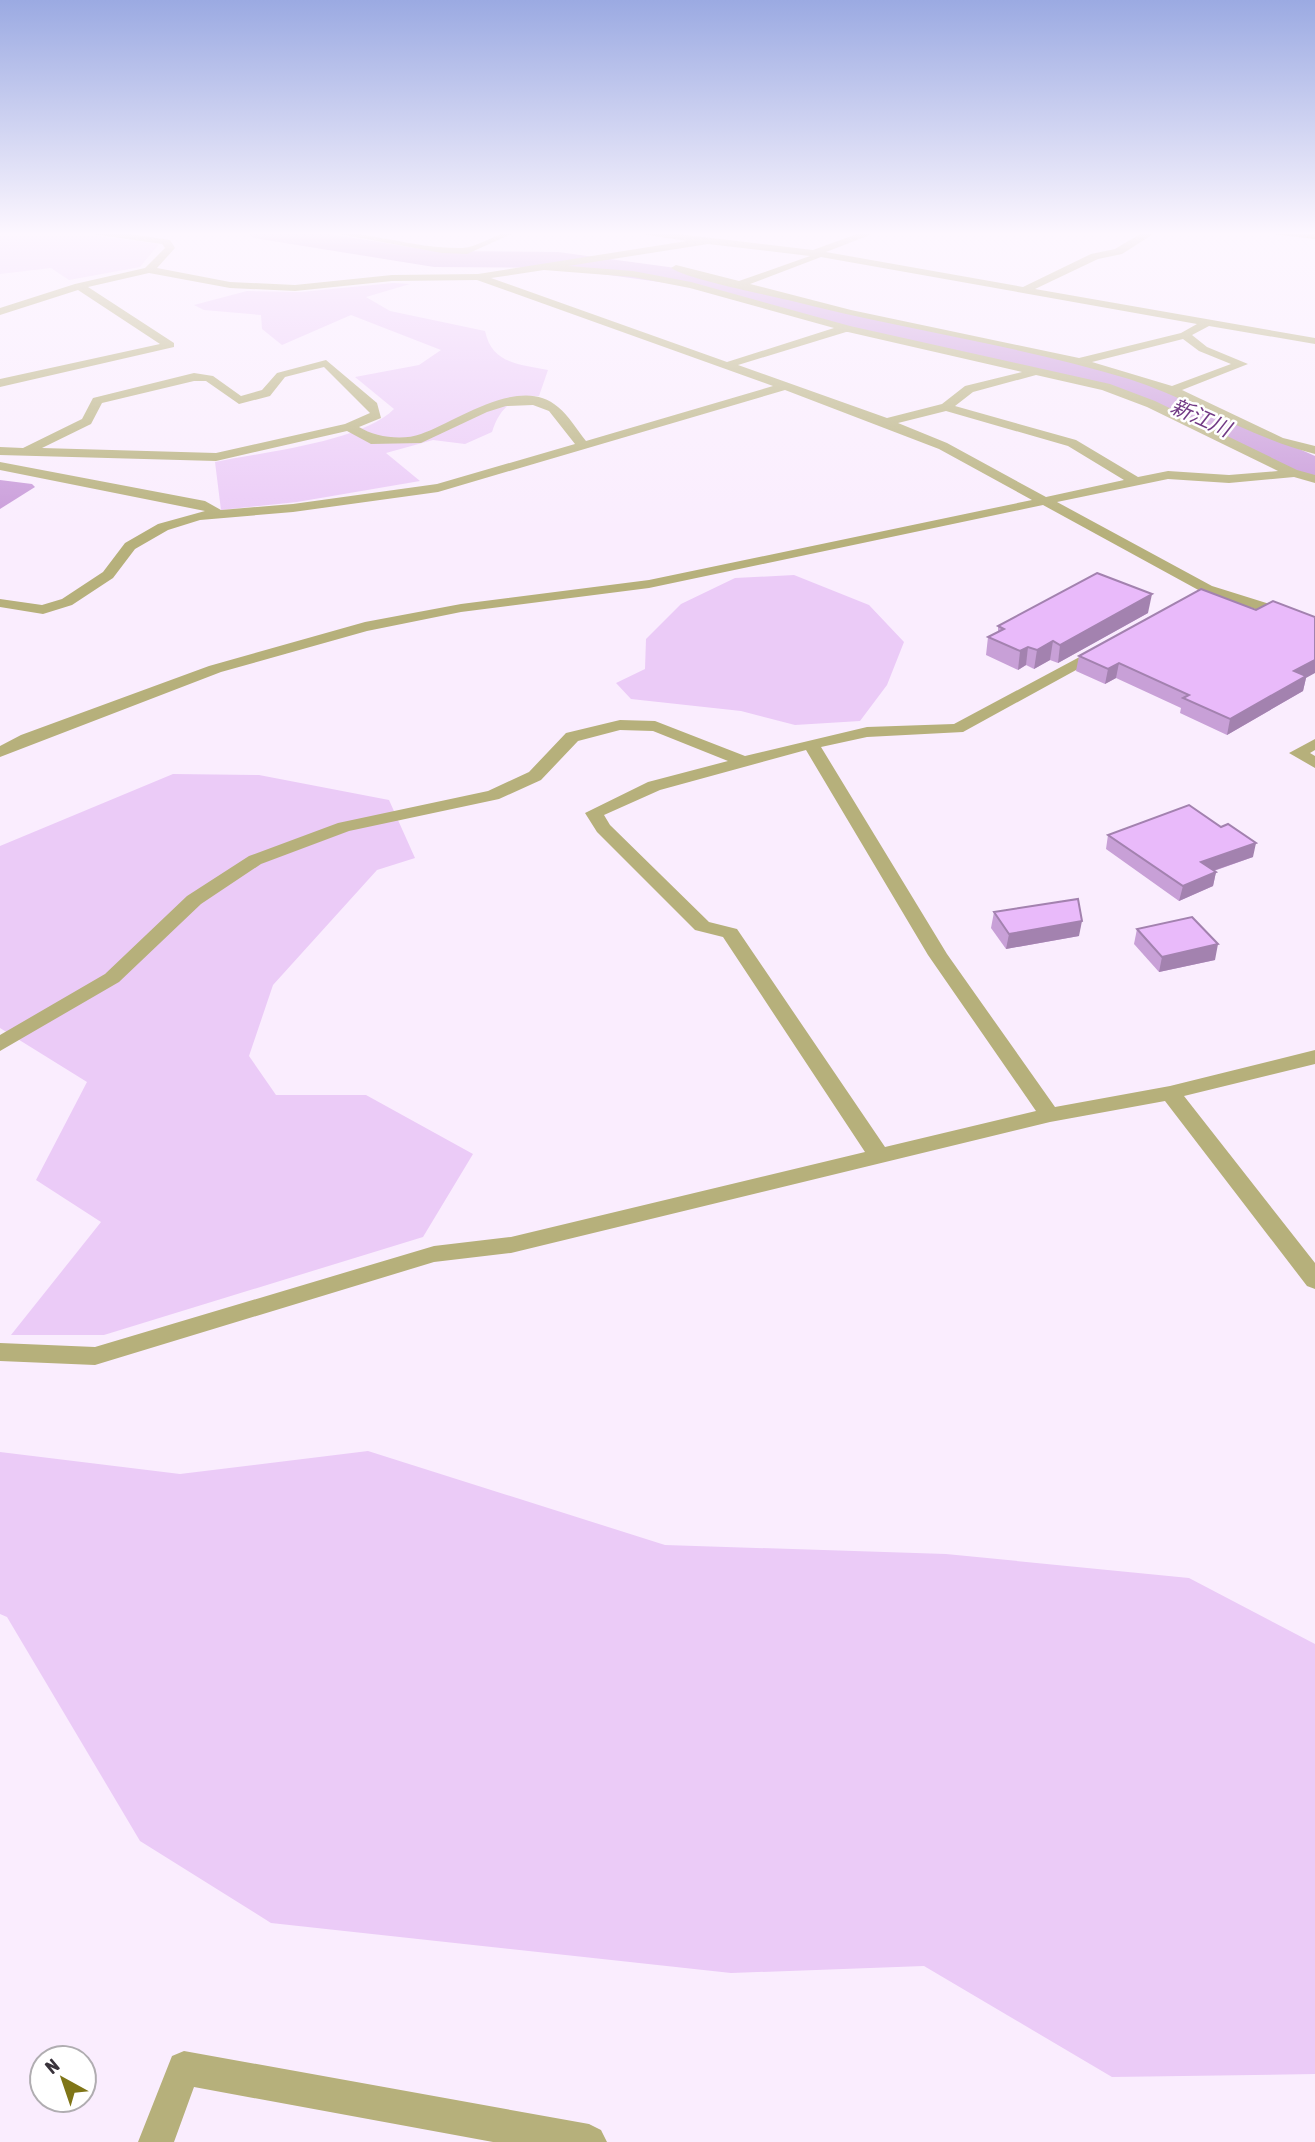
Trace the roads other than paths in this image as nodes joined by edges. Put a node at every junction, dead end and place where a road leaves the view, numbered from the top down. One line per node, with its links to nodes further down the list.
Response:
1 (148, 331): 13 (street)
2 (631, 331): 11 (street)
3 (834, 331): 11 (street)
4 (862, 331): 12 (street)
5 (934, 331): 10 (street)
6 (1192, 331): 8 (street)
7 (1262, 331): 9 (street)
8 (1185, 335): 10 (street); 15 (street)
9 (1315, 341)
10 (1080, 362): 12 (street); 15 (street)
11 (727, 365): 14 (street)
12 (1046, 369): 16 (street); 24 (street)
13 (0, 383)
14 (782, 387): 17 (street); 19 (street)
15 (1172, 390): 20 (street)
16 (946, 407): 17 (street); 26 (street)
17 (886, 422): 27 (street)
18 (349, 427): 19 (street); 21 (street); 21 (street)
19 (583, 445): 28 (street)
20 (1315, 450)
21 (27, 451): 22 (street)
22 (0, 452)
23 (0, 466): 28 (street)
24 (1294, 473): 25 (street); 26 (street)
25 (1315, 479)
26 (1136, 482): 27 (street)
27 (1045, 500): 30 (street); 34 (street)
28 (216, 513): 29 (street)
29 (0, 603)
30 (1315, 623)
31 (1113, 644): 32 (street)
32 (811, 744): 35 (street); 40 (street)
33 (1315, 744): 36 (street)
34 (0, 752)
35 (742, 761): 37 (street); 41 (street)
36 (1315, 763)
37 (0, 1044)
38 (1315, 1057): 39 (street)
39 (1170, 1093): 40 (street); 42 (street)
40 (1051, 1115): 41 (street)
41 (880, 1157): 43 (street)
42 (1315, 1280)
43 (0, 1352)
44 (156, 2142): 45 (street)
45 (589, 2142)

